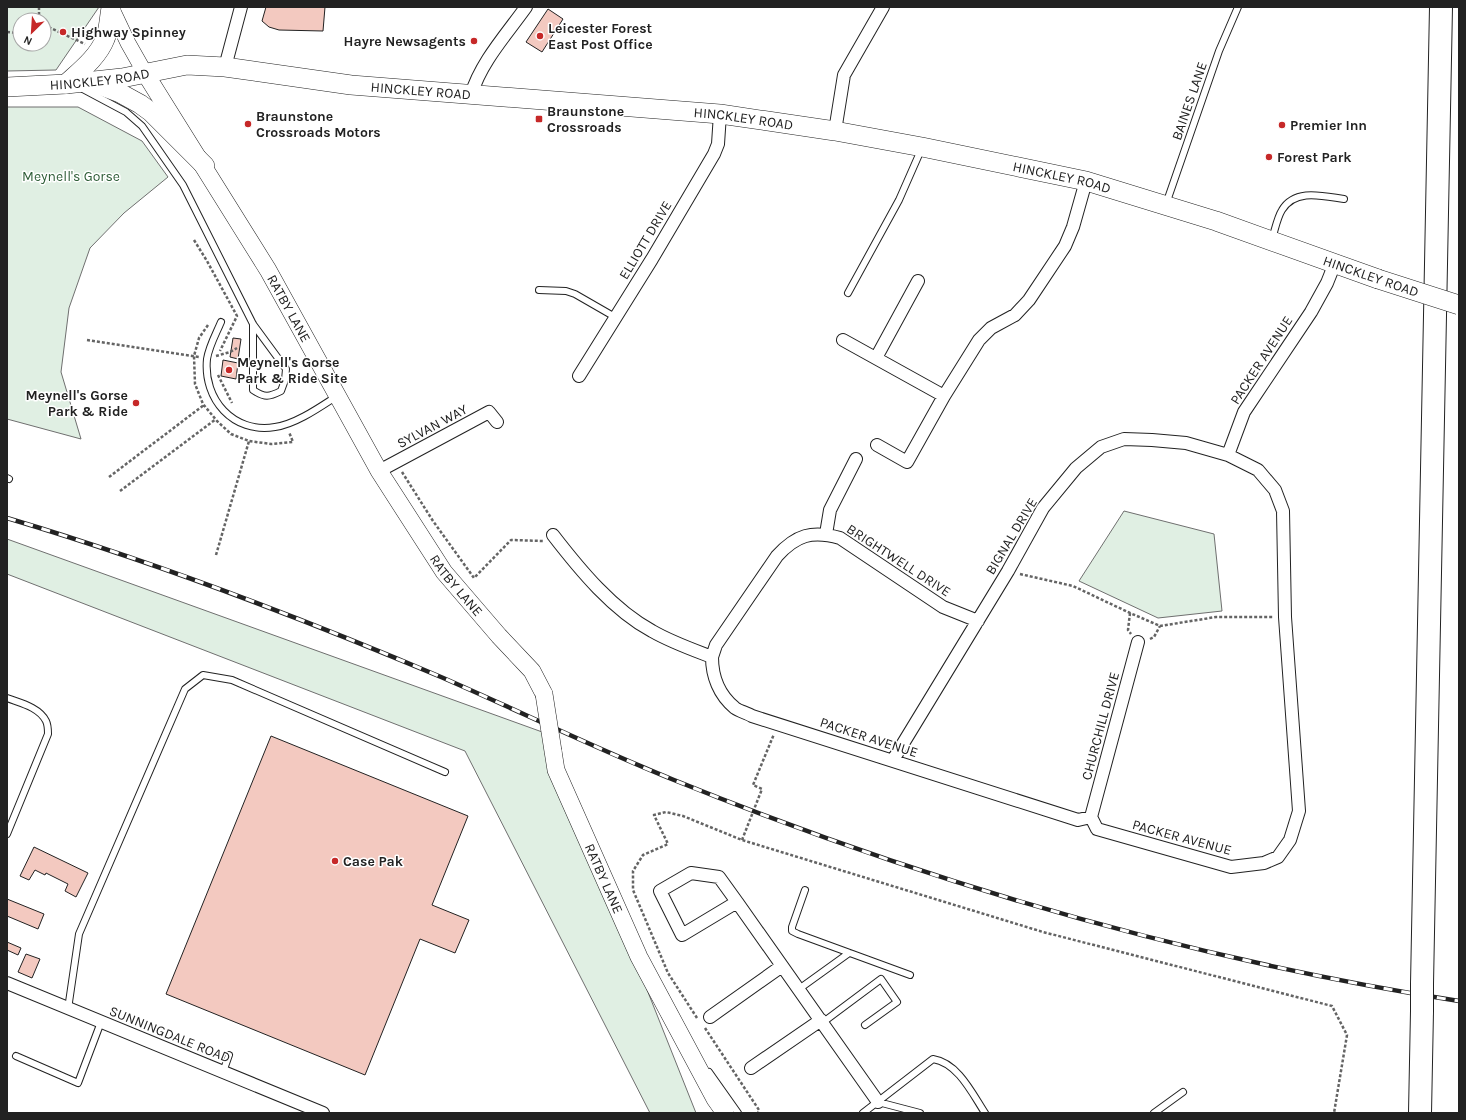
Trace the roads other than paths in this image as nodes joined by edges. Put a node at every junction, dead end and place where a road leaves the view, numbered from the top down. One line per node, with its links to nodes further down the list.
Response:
1 (241, 7): 7 (street)
2 (526, 7): 12 (street)
3 (883, 7): 14 (street)
4 (1238, 7): 19 (lane, BAINES LANE)
5 (1441, 7): 77 (highway, bridge)
6 (111, 8): 8 (street); 10 (main road)
7 (225, 67): 8 (main road, HINCKLEY ROAD); 12 (main road, HINCKLEY ROAD)
8 (145, 73): 9 (main road, HINCKLEY ROAD); 16 (main road, RATBY LANE)
9 (91, 81): 10 (main road, HINCKLEY ROAD); 16 (main road)
10 (68, 83): 11 (main road, HINCKLEY ROAD); 28 (lane)
11 (7, 87)
12 (471, 95): 13 (main road, HINCKLEY ROAD)
13 (720, 114): 14 (main road, HINCKLEY ROAD); 26 (street, ELLIOTT DRIVE)
14 (835, 131): 15 (main road, HINCKLEY ROAD)
15 (922, 147): 17 (main road, HINCKLEY ROAD); 24 (lane)
16 (205, 166): 32 (main road, RATBY LANE)
17 (1086, 181): 19 (main road, HINCKLEY ROAD); 33 (street)
18 (1344, 199): 20 (lane)
19 (1165, 205): 20 (main road, HINCKLEY ROAD)
20 (1271, 241): 21 (main road, HINCKLEY ROAD)
21 (1335, 263): 25 (main road, HINCKLEY ROAD, bridge); 36 (street, PACKER AVENUE)
22 (918, 281): 30 (street)
23 (539, 290): 26 (lane)
24 (848, 293)
25 (1459, 305)
26 (616, 317): 31 (street, ELLIOTT DRIVE)
27 (221, 322): 32 (lane)
28 (253, 324): 28 (lane)
29 (843, 340): 30 (street)
30 (876, 358): 33 (street)
31 (579, 376)
32 (337, 396): 38 (main road, RATBY LANE)
33 (944, 396): 35 (street)
34 (497, 422): 38 (street, SYLVAN WAY)
35 (877, 445)
36 (1228, 455): 41 (street, BIGNAL DRIVE); 47 (street, PACKER AVENUE)
37 (856, 459): 39 (street, BRIGHTWELL DRIVE)
38 (378, 471): 57 (main road, RATBY LANE, bridge)
39 (826, 534): 41 (street, BRIGHTWELL DRIVE); 43 (street, BRIGHTWELL DRIVE)
40 (553, 535): 43 (street)
41 (978, 620): 45 (street, BIGNAL DRIVE)
42 (1138, 642): 47 (street, CHURCHILL DRIVE)
43 (712, 657): 45 (street, PACKER AVENUE)
44 (7, 698): 48 (lane)
45 (893, 760): 47 (street, PACKER AVENUE)
46 (445, 772): 56 (lane)
47 (1090, 817)
48 (7, 834)
49 (805, 890): 51 (lane)
50 (737, 902): 50 (street); 52 (street)
51 (849, 953): 53 (lane); 55 (lane)
52 (782, 966): 55 (street); 58 (street)
53 (910, 975)
54 (7, 983): 56 (street, SUNNINGDALE ROAD)
55 (799, 989): 60 (street)
56 (68, 1009): 59 (street, SUNNINGDALE ROAD)
57 (673, 1020): 64 (lane); 71 (main road, RATBY LANE)
58 (703, 1020)
59 (101, 1022): 62 (lane); 67 (street, SUNNINGDALE ROAD)
60 (822, 1022): 61 (lane); 65 (street); 69 (street)
61 (865, 1025)
62 (16, 1056)
63 (230, 1056): 67 (lane)
64 (703, 1063)
65 (751, 1068)
66 (707, 1069): 72 (lane)
67 (223, 1072): 70 (street, SUNNINGDALE ROAD)
68 (1183, 1092): 76 (lane)
69 (878, 1102): 73 (lane); 74 (lane); 75 (lane)
70 (323, 1113)
71 (725, 1113)
72 (738, 1113)
73 (863, 1113)
74 (920, 1113)
75 (984, 1113)
76 (1154, 1113)
77 (1420, 1113)

